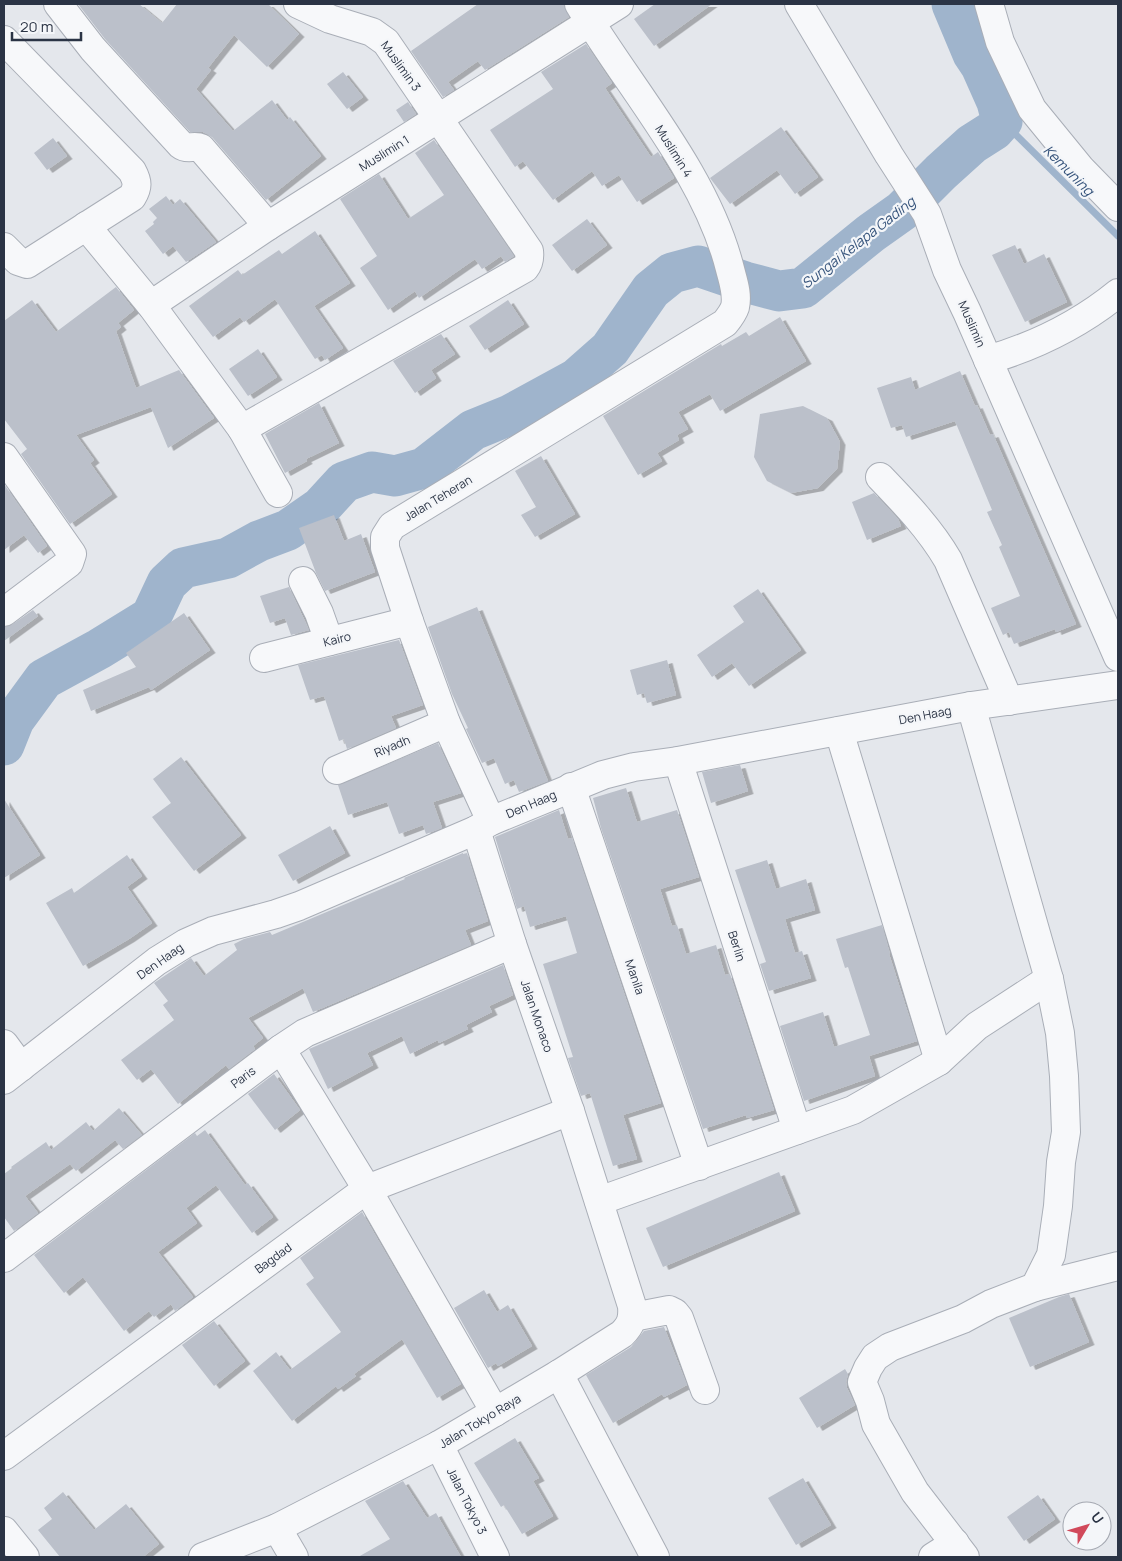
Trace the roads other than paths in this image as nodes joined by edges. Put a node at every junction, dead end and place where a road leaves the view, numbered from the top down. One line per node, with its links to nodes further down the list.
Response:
1 (58, 4): 11 (street)
2 (298, 4): 8 (street, Muslimin 3)
3 (619, 4): 6 (street, Muslimin 1)
4 (799, 4): 16 (street, Muslimin)
5 (989, 4): 9 (street)
6 (584, 13): 8 (street, Muslimin 1); 13 (street, Muslimin 4)
7 (4, 40): 10 (street)
8 (438, 119): 11 (street, Muslimin 1); 17 (street, Muslimin 3)
9 (1118, 207)
10 (86, 226): 12 (street); 15 (street)
11 (268, 226): 15 (street, Muslimin 1)
12 (4, 247)
13 (735, 291): 23 (street, Jalan Teheran)
14 (1117, 293): 16 (street)
15 (151, 305): 17 (street)
16 (988, 360): 25 (street, Muslimin)
17 (242, 429): 20 (street)
18 (4, 457): 22 (street)
19 (880, 477): 28 (street)
20 (278, 493)
21 (303, 581): 24 (street)
22 (4, 612)
23 (409, 621): 24 (street, Kairo); 30 (street, Jalan Teheran)
24 (328, 641): 26 (street, Kairo)
25 (1118, 657)
26 (264, 658)
27 (1118, 684): 28 (street, Den Haag)
28 (1009, 701): 29 (street, Den Haag)
29 (971, 706): 31 (street, Den Haag); 37 (street)
30 (446, 723): 33 (street, Riyadh); 35 (street, Jalan Teheran)
31 (839, 731): 32 (street, Den Haag); 40 (street)
32 (678, 761): 34 (street, Den Haag); 43 (street, Berlin)
33 (337, 770)
34 (571, 787): 35 (street, Den Haag); 44 (street, Manila)
35 (483, 825): 36 (street, Jalan Monaco); 41 (street, Den Haag)
36 (512, 944): 39 (street, Paris); 42 (street, Jalan Monaco)
37 (1049, 979): 40 (street); 49 (street)
38 (4, 1044): 41 (street)
39 (281, 1049): 45 (street); 47 (street, Paris)
40 (939, 1061): 43 (street)
41 (12, 1074)
42 (570, 1111): 45 (street, Bagdad); 46 (street, Jalan Monaco)
43 (797, 1130): 44 (street)
44 (699, 1166): 46 (street)
45 (368, 1189): 53 (street); 55 (street, Bagdad)
46 (599, 1201): 50 (street)
47 (4, 1258)
48 (1118, 1266): 49 (street)
49 (1035, 1288): 58 (street)
50 (633, 1317): 51 (street, Jalan Tokyo Raya); 52 (street)
51 (559, 1374): 53 (street, Jalan Tokyo Raya); 63 (street)
52 (704, 1390)
53 (495, 1412): 54 (street, Jalan Tokyo Raya)
54 (439, 1445): 56 (street, Jalan Tokyo Raya); 62 (street, Jalan Tokyo 3)
55 (4, 1456)
56 (277, 1528): 60 (street, Jalan Tokyo Raya); 61 (street)
57 (4, 1531): 59 (street)
58 (951, 1553)
59 (25, 1557)
60 (203, 1557)
61 (294, 1557)
62 (495, 1557)
63 (655, 1557)

